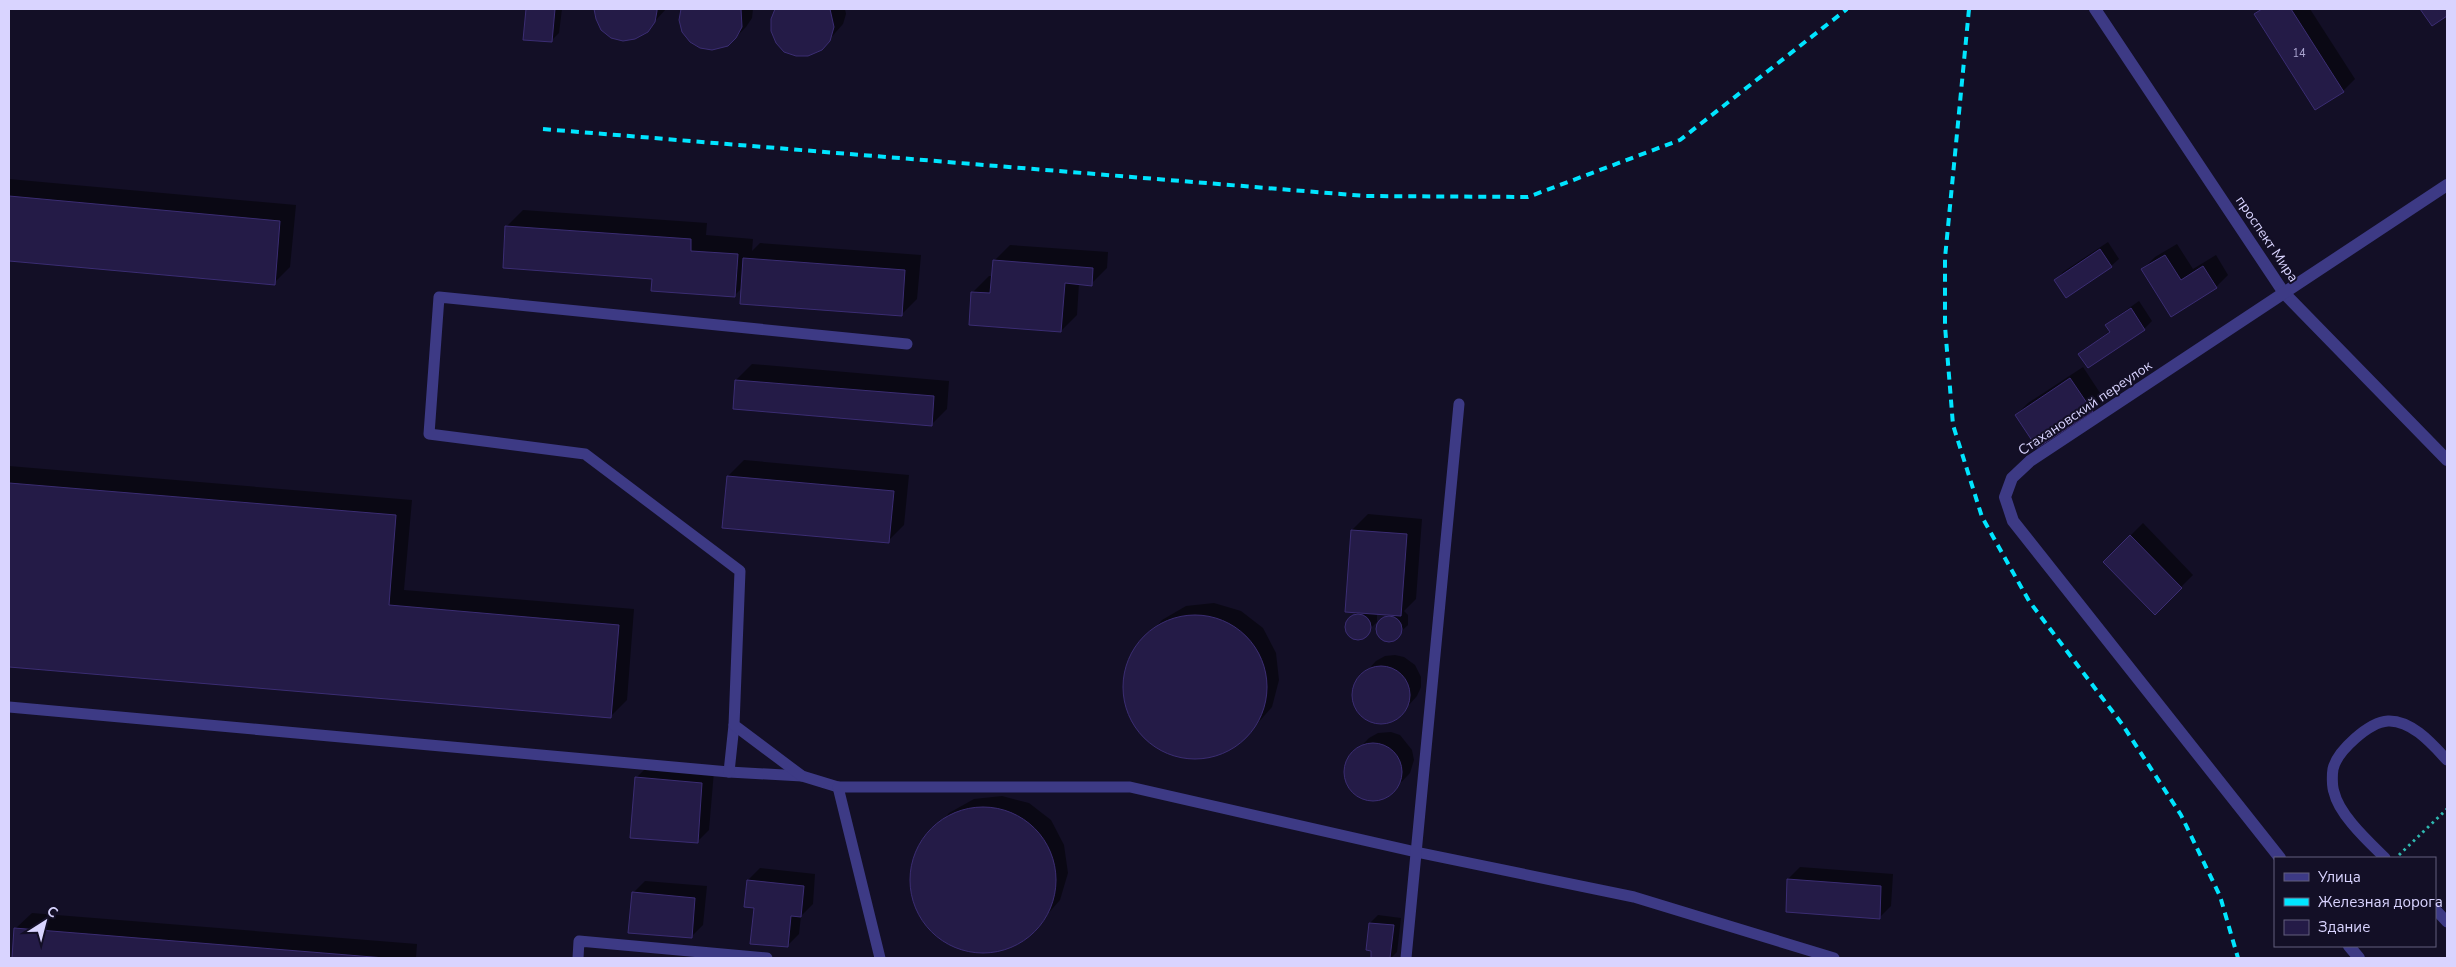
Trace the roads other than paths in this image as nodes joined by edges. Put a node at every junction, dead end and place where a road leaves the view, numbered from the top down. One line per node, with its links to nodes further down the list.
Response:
1 (2096, 9): 3 (street, проспект Мира)
2 (2447, 185): 3 (street, Стахановский переулок)
3 (2284, 293): 6 (street, проспект Мира); 14 (street, Стахановский переулок)
4 (907, 344): 8 (lane)
5 (1459, 404): 13 (lane)
6 (2447, 460)
7 (9, 707): 10 (lane)
8 (734, 725): 10 (lane); 11 (lane)
9 (2447, 760): 15 (lane)
10 (729, 772): 11 (lane)
11 (802, 776): 12 (lane)
12 (838, 787): 13 (lane); 21 (lane)
13 (1416, 852): 22 (lane); 23 (lane)
14 (2279, 857)
15 (2384, 857)
16 (2436, 910): 17 (lane)
17 (2447, 922)
18 (2350, 947): 24 (street)
19 (578, 958): 20 (lane)
20 (767, 958)
21 (880, 958)
22 (1406, 958)
23 (1834, 958)
24 (2359, 958)

